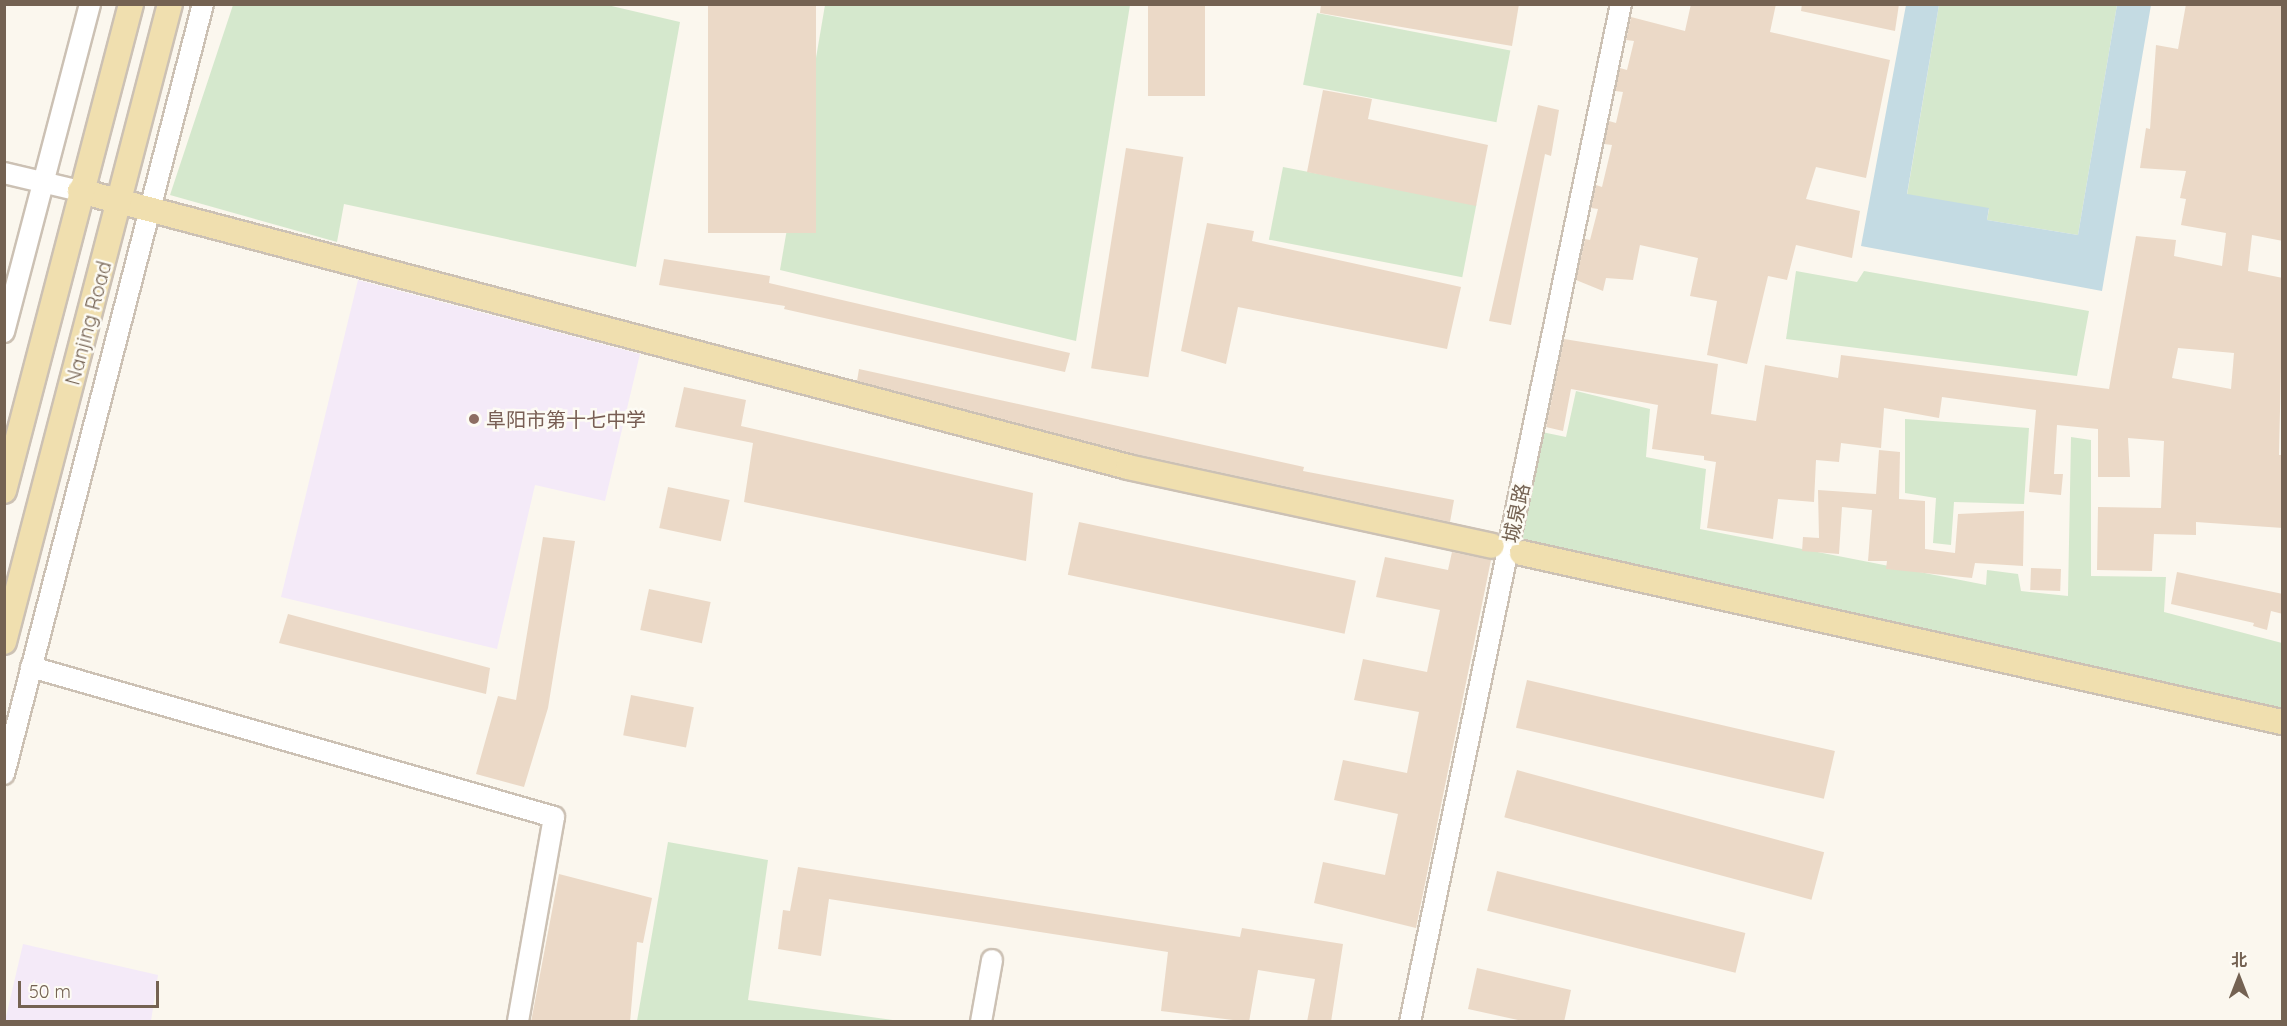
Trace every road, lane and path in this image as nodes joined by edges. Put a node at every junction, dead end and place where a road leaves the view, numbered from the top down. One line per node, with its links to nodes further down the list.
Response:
1 (90, 4): 7 (street)
2 (131, 4): 8 (main road, Nanjing Road)
3 (170, 4): 9 (main road, Nanjing Road)
4 (202, 4): 10 (street)
5 (1621, 4): 22 (street, 城泉路)
6 (4, 173): 7 (street)
7 (44, 183): 8 (street); 11 (street)
8 (80, 191): 9 (main road); 12 (main road, Nanjing Road)
9 (120, 200): 10 (main road); 15 (main road, Nanjing Road)
10 (151, 208): 13 (main road); 16 (street)
11 (4, 332)
12 (4, 491)
13 (1492, 546)
14 (1522, 553): 17 (main road)
15 (4, 642)
16 (31, 667): 18 (street); 20 (street)
17 (2283, 722)
18 (4, 774)
19 (992, 960): 21 (street)
20 (518, 1022)
21 (981, 1022)
22 (1410, 1022)

